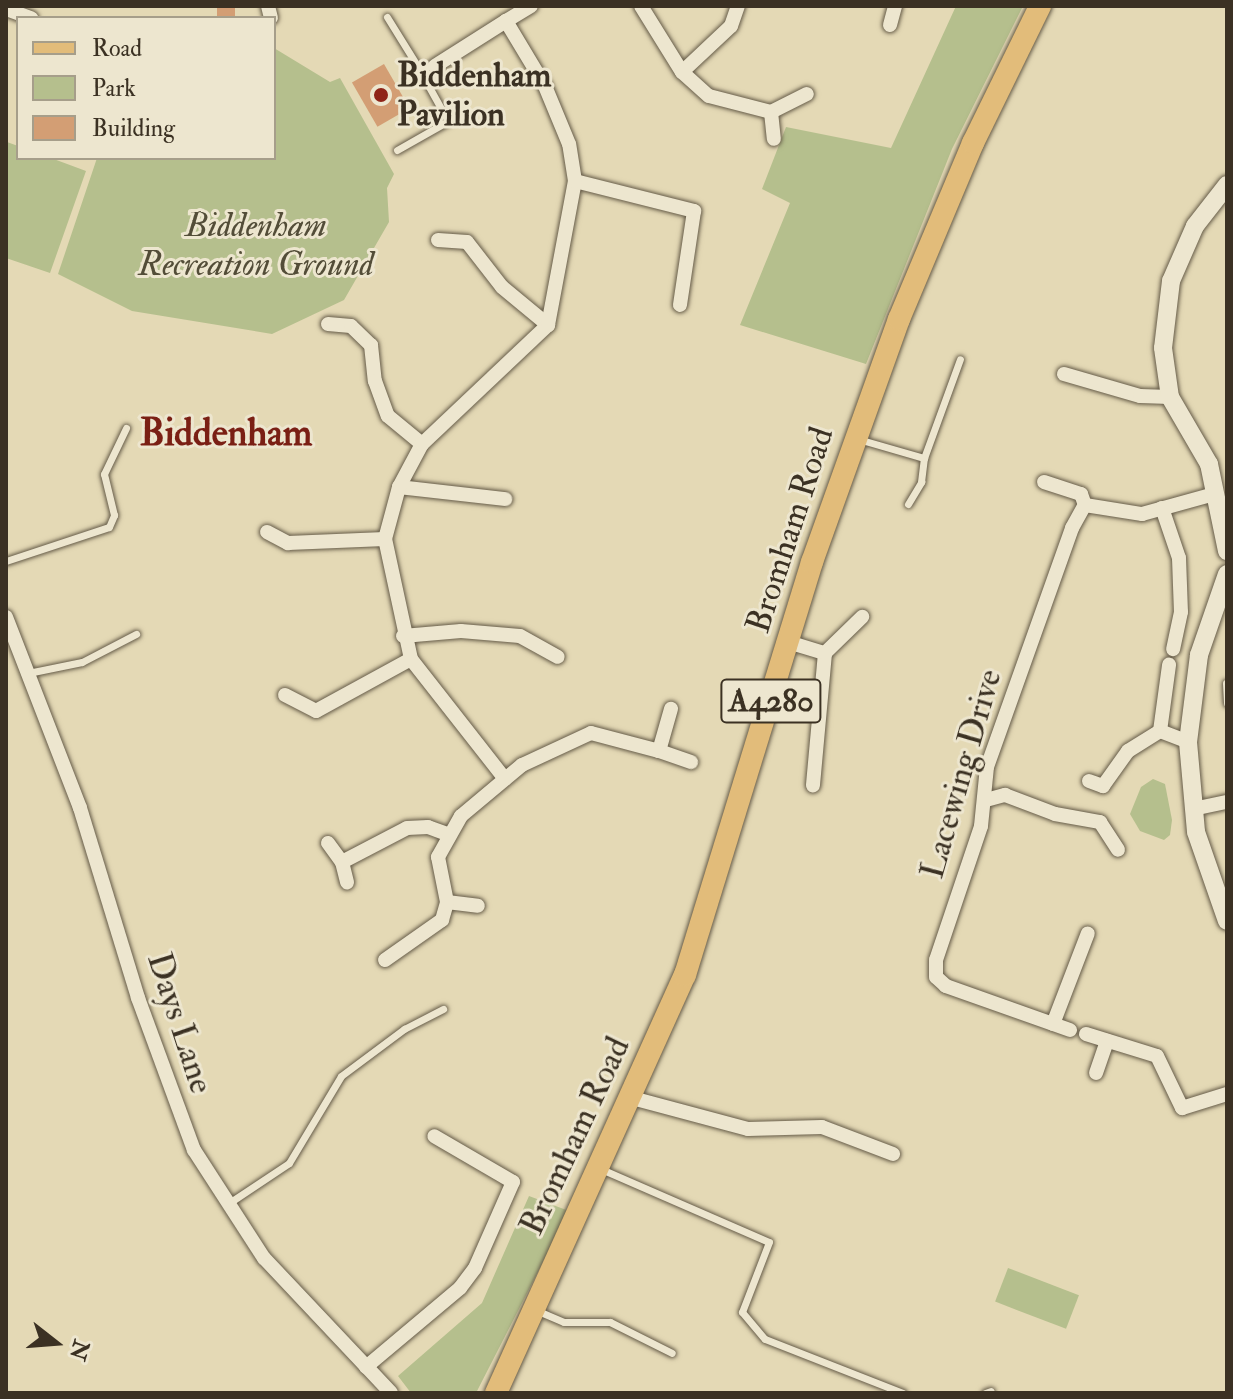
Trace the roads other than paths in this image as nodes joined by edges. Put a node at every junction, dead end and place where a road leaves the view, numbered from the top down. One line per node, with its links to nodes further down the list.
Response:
1 (531, 6): 9 (street)
2 (641, 6): 13 (street)
3 (738, 6): 13 (street)
4 (895, 6): 10 (street)
5 (1040, 6): 28 (main road, Bromham Road / A4280)
6 (6, 9): 7 (street)
7 (25, 16)
8 (387, 17): 12 (lane)
9 (506, 21): 11 (street); 18 (street)
10 (890, 25)
11 (435, 66): 12 (lane)
12 (418, 67): 17 (lane)
13 (682, 72): 15 (street)
14 (807, 94): 15 (street)
15 (771, 112): 16 (street)
16 (774, 139)
17 (397, 150)
18 (575, 181): 21 (street); 23 (street)
19 (1227, 185): 26 (street)
20 (438, 240): 23 (street)
21 (680, 305)
22 (328, 324): 29 (street)
23 (548, 325): 29 (street)
24 (960, 359): 30 (lane)
25 (1064, 374): 26 (street)
26 (1170, 397): 33 (street)
27 (126, 428): 41 (lane)
28 (856, 439): 30 (lane); 47 (main road, Bromham Road / A4280)
29 (422, 444): 32 (street)
30 (924, 458): 35 (lane)
31 (1044, 482): 36 (street)
32 (399, 487): 34 (street); 39 (street)
33 (1214, 494): 37 (street); 40 (street)
34 (505, 499)
35 (908, 504)
36 (1085, 505): 37 (street); 65 (street, Lacewing Drive)
37 (1162, 508): 48 (street)
38 (267, 532): 39 (street)
39 (385, 539): 46 (street)
40 (1227, 551)
41 (6, 561)
42 (1227, 574): 59 (street)
43 (6, 617): 53 (street, Days Lane)
44 (862, 617): 49 (street)
45 (136, 634): 53 (lane)
46 (403, 636): 50 (street); 51 (street)
47 (788, 642): 49 (street); 85 (main road, Bromham Road / A4280)
48 (1173, 649)
49 (825, 653): 64 (street)
50 (558, 657)
51 (411, 659): 55 (street); 62 (street)
52 (1169, 665): 58 (street)
53 (28, 673): 89 (street, Days Lane)
54 (1226, 683): 56 (lane)
55 (285, 695)
56 (1227, 703)
57 (671, 709): 60 (street)
58 (1160, 731): 59 (street); 63 (street)
59 (1188, 742): 67 (street)
60 (659, 751): 61 (street); 62 (street)
61 (691, 762)
62 (505, 779): 68 (street)
63 (1089, 781)
64 (813, 785)
65 (986, 800): 70 (street); 79 (street, Lacewing Drive)
66 (1227, 802): 67 (street)
67 (1193, 809): 75 (street)
68 (447, 834): 71 (street); 73 (street)
69 (328, 843): 71 (street)
70 (1118, 850)
71 (342, 862): 72 (street)
72 (347, 882)
73 (447, 902): 74 (street); 77 (street)
74 (478, 906)
75 (1227, 921)
76 (1088, 933): 79 (street)
77 (385, 960)
78 (443, 1009): 89 (lane)
79 (1053, 1024): 80 (street)
80 (1070, 1030)
81 (1086, 1034): 82 (street)
82 (1107, 1041): 83 (street); 84 (street)
83 (1096, 1073)
84 (1227, 1094)
85 (632, 1098): 87 (street); 88 (main road, Bromham Road / A4280)
86 (434, 1136): 92 (street)
87 (893, 1154)
88 (599, 1168): 90 (main road, Bromham Road / A4280); 95 (lane)
89 (227, 1205): 92 (street, Days Lane)
90 (532, 1309): 91 (lane); 94 (main road, Bromham Road / A4280)
91 (672, 1353)
92 (366, 1367): 93 (street, Days Lane)
93 (391, 1393)
94 (496, 1393)
95 (903, 1393)

